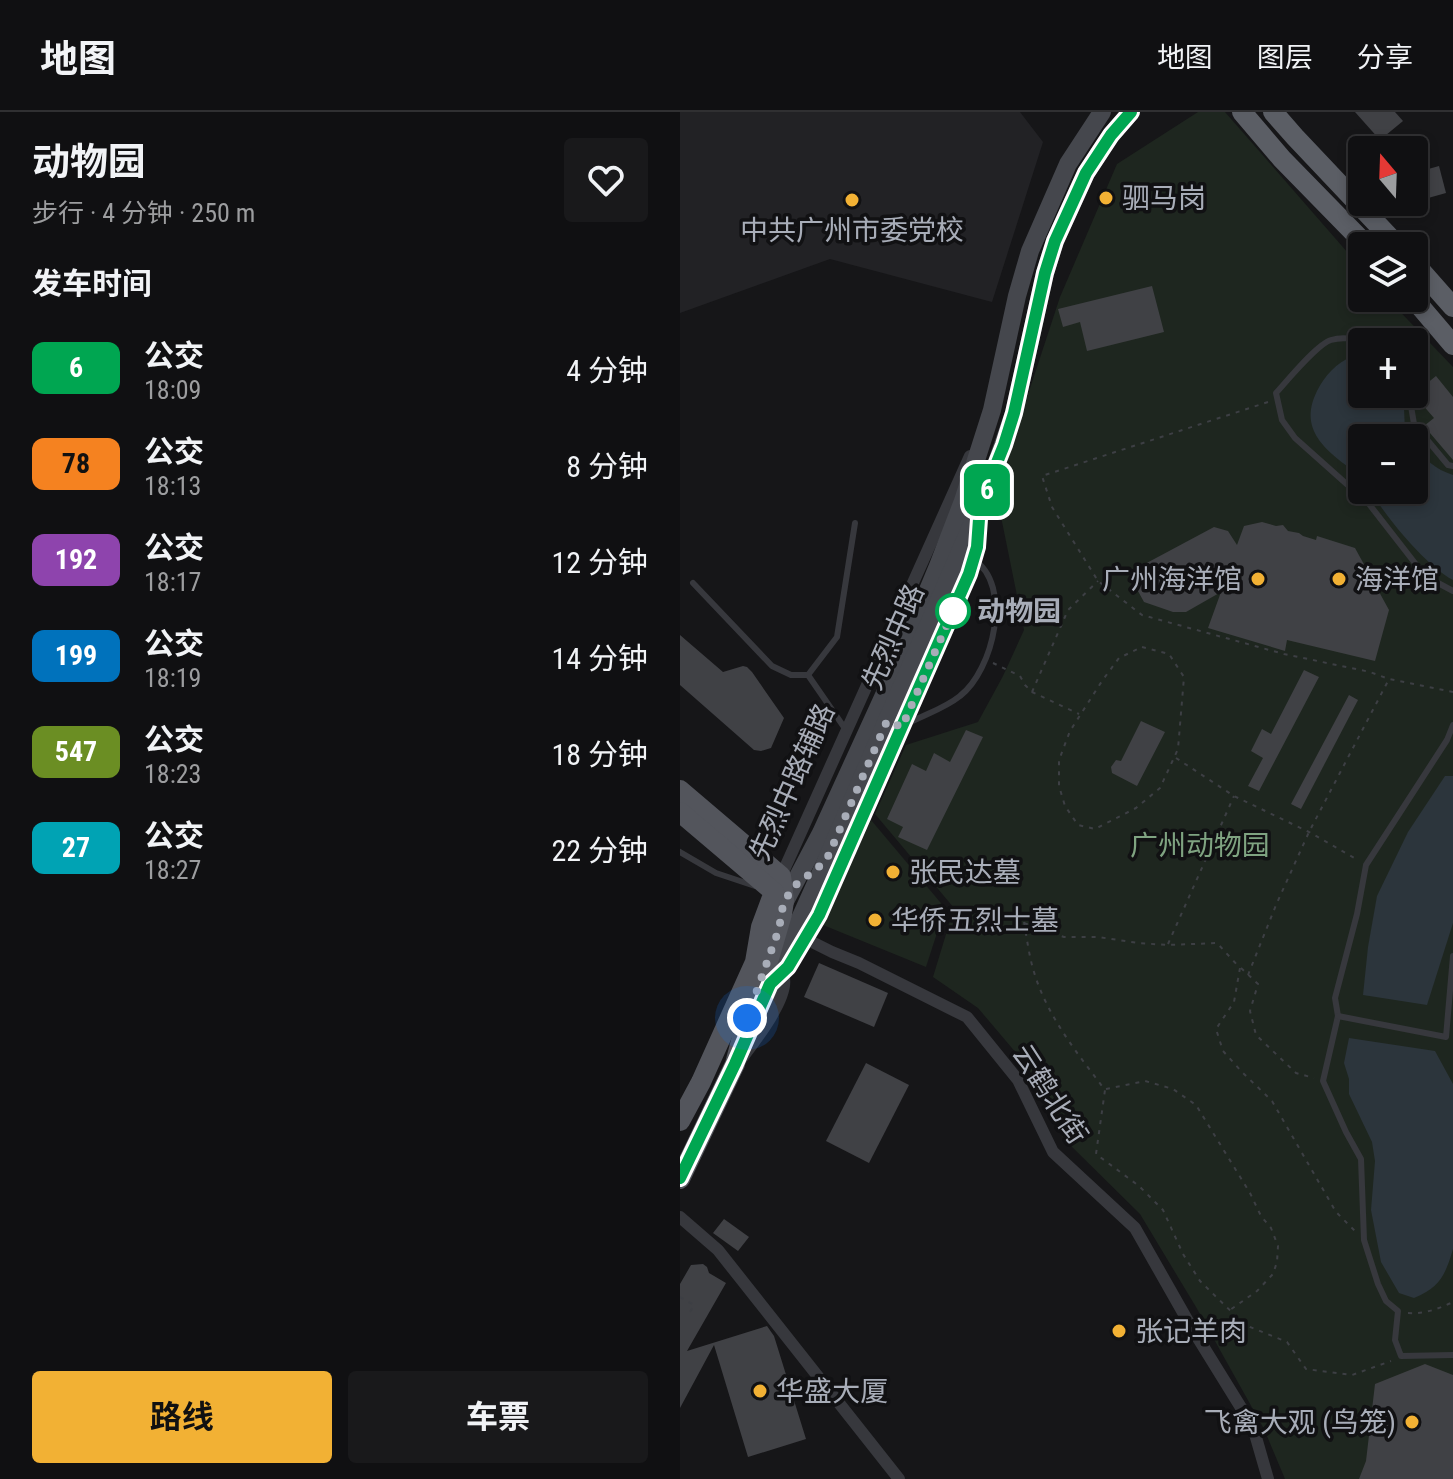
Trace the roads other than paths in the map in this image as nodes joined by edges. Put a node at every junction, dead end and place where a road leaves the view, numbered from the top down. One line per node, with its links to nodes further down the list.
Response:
1 (1102, 112): 7 (main road, 先烈中路)
2 (1131, 112): 8 (main road, 先烈中路)
3 (1242, 112): 9 (highway)
4 (1273, 112): 6 (highway)
5 (1281, 112): 6 (highway)
6 (1335, 179): 10 (highway)
7 (1043, 217): 8 (main road); 25 (main road, 先烈中路)
8 (1062, 224): 19 (main road, 先烈中路)
9 (1353, 232)
10 (1385, 232)
11 (1428, 279): 12 (highway)
12 (1453, 307)
13 (1425, 312): 15 (highway)
14 (1348, 338): 21 (lane)
15 (1453, 345)
16 (1411, 408): 17 (lane)
17 (1453, 466)
18 (855, 523): 22 (lane)
19 (967, 556): 23 (main road, 先烈中路); 23 (lane)
20 (693, 583): 22 (lane)
21 (1453, 591)
22 (808, 675): 25 (lane)
23 (894, 724): 29 (main road, 先烈中路); 31 (street)
24 (1453, 725): 34 (lane)
25 (855, 734): 30 (main road, 先烈中路)
26 (680, 790): 30 (main road)
27 (680, 812): 30 (main road)
28 (680, 852): 30 (lane)
29 (826, 861): 30 (main road); 31 (main road, 先烈中路)
30 (783, 891): 33 (main road)
31 (799, 936): 33 (main road, 先烈中路); 40 (street, 云鹤北街)
32 (1453, 956): 34 (lane)
33 (770, 971): 35 (main road, 先烈中路); 36 (main road)
34 (1338, 1016): 38 (lane)
35 (680, 1121)
36 (680, 1179)
37 (680, 1217): 39 (street)
38 (1453, 1355)
39 (899, 1479)
40 (1268, 1479)

